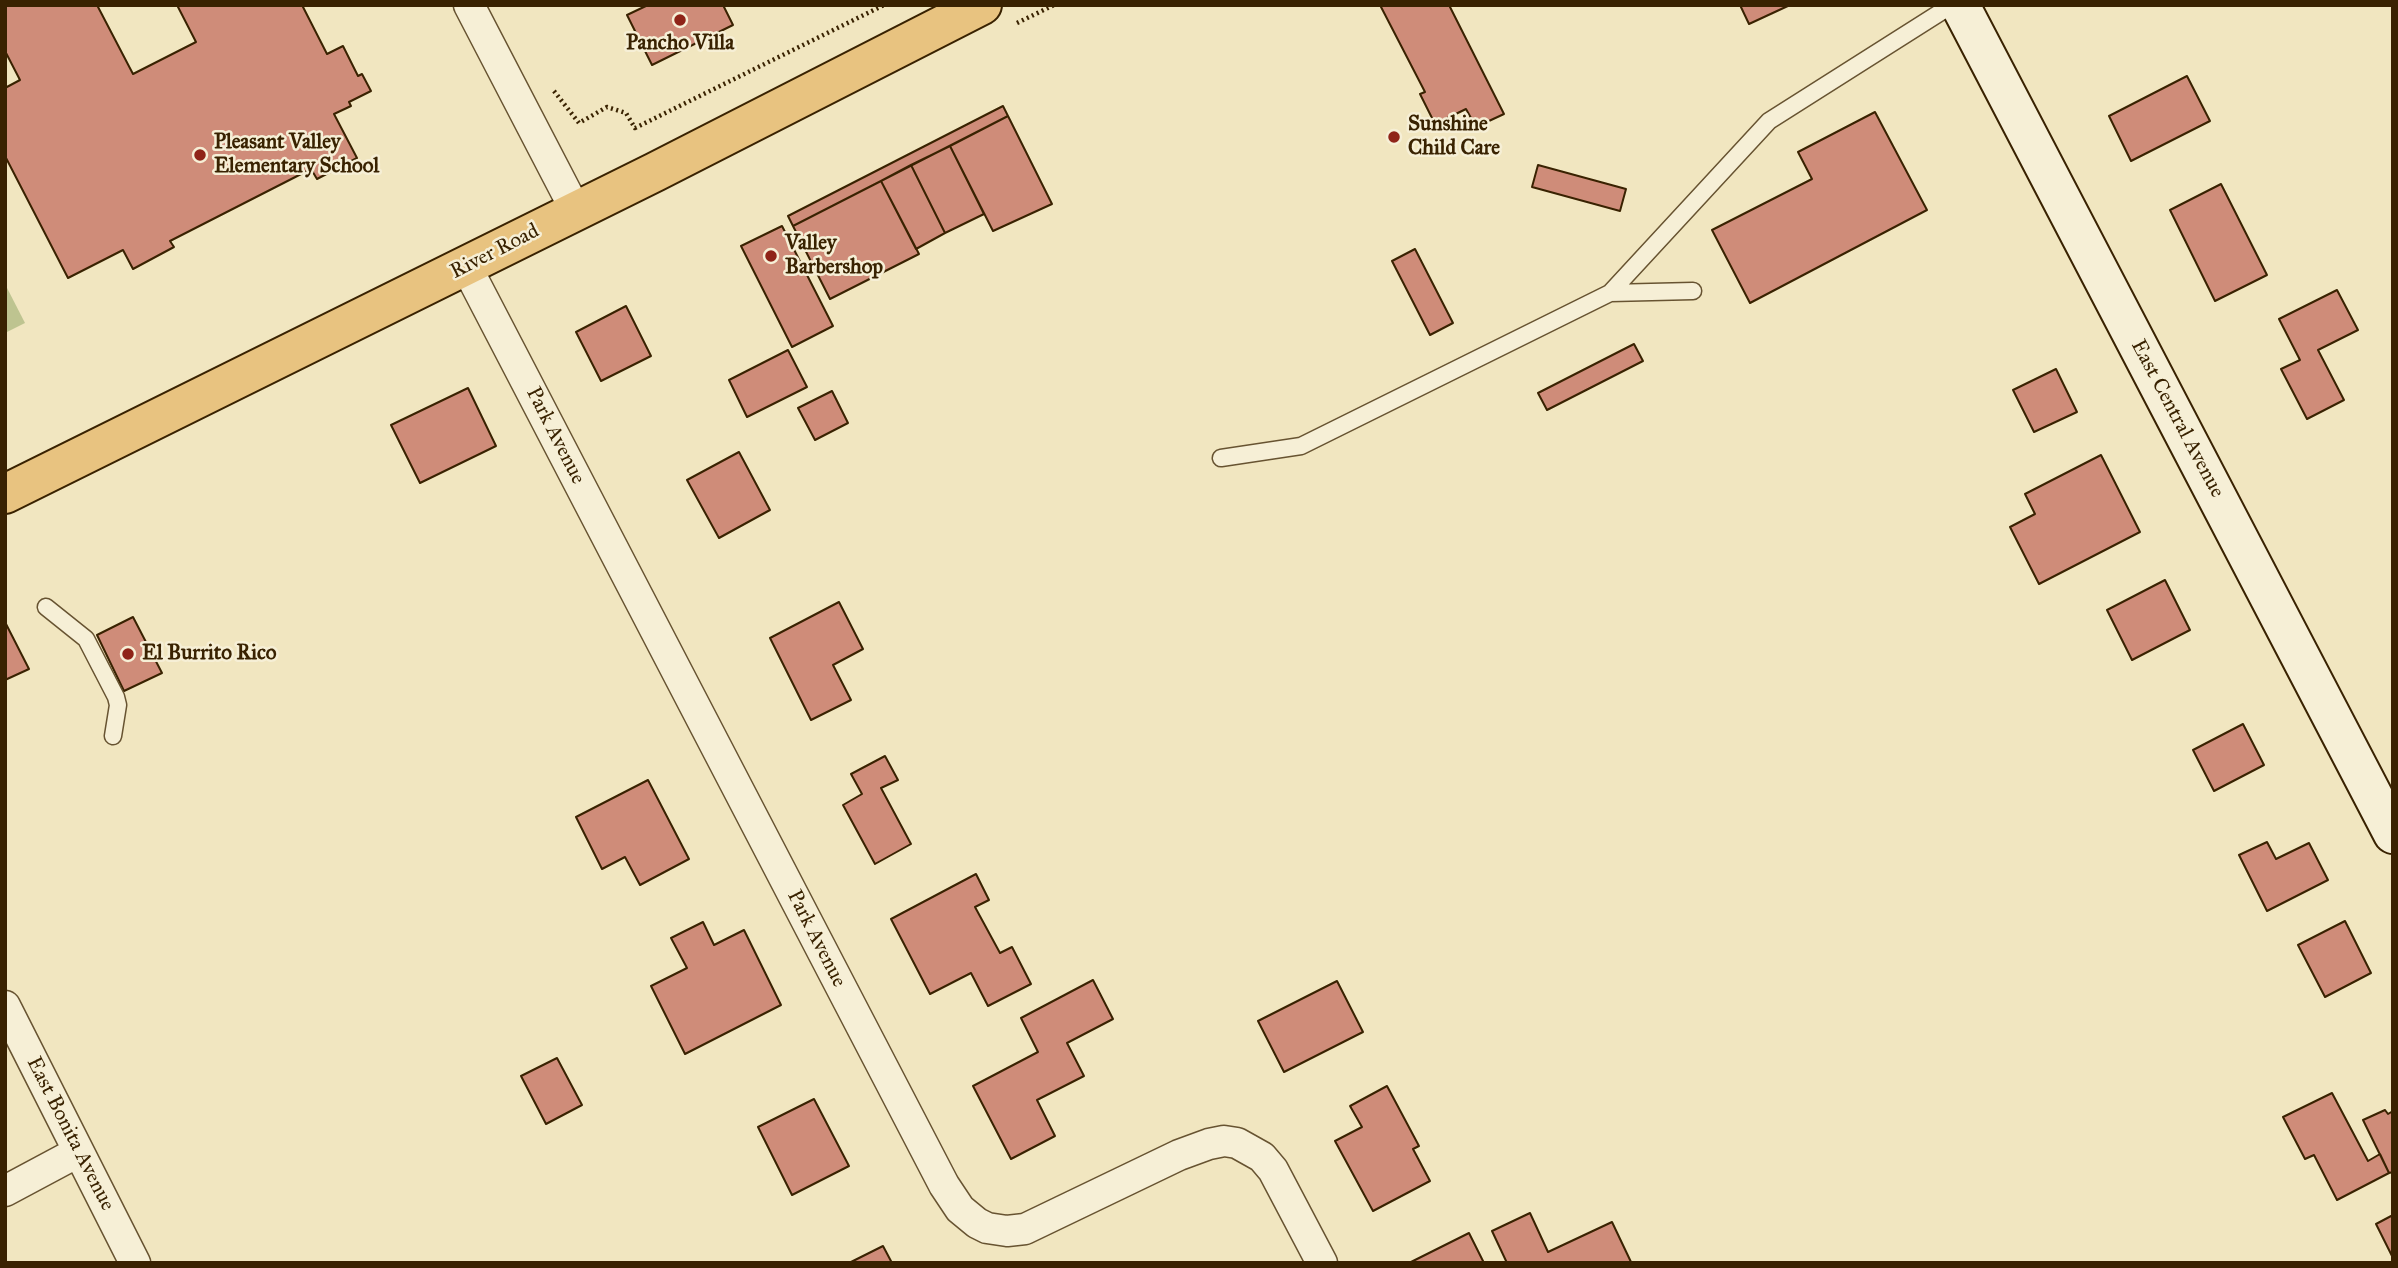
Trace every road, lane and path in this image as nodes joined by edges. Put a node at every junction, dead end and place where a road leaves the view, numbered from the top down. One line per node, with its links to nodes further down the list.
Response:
1 (469, 5): 7 (street)
2 (884, 5): 6 (path)
3 (982, 5): 7 (main road, River Road)
4 (1952, 5): 10 (lane)
5 (1960, 5): 15 (street, East Central Avenue)
6 (579, 123)
7 (576, 211): 8 (main road, River Road)
8 (466, 266): 12 (main road, River Road); 20 (street, Park Avenue)
9 (1693, 291): 10 (lane)
10 (1610, 293): 11 (lane)
11 (1221, 458)
12 (5, 494)
13 (46, 607): 14 (lane)
14 (113, 736)
15 (2393, 834)
16 (5, 1006): 17 (street, East Bonita Avenue)
17 (78, 1152): 18 (street); 19 (street, East Bonita Avenue)
18 (5, 1191)
19 (135, 1263)
20 (1322, 1263)

